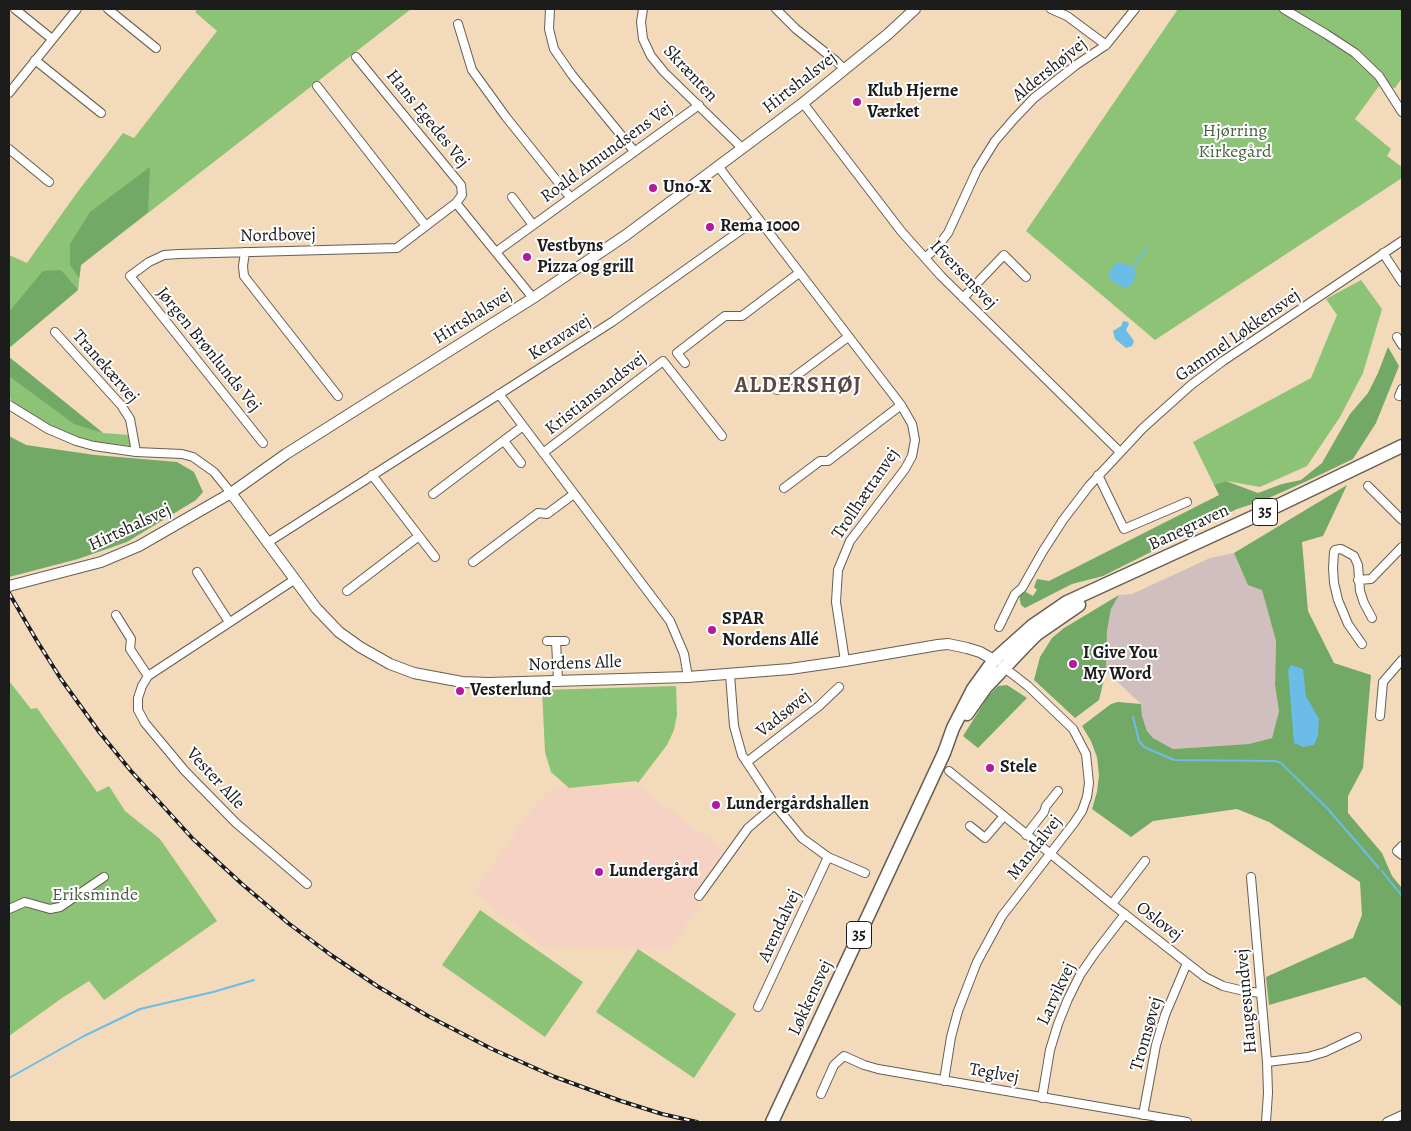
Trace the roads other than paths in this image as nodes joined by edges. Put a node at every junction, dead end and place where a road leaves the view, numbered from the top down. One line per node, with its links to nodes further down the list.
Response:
1 (15, 9): 12 (street)
2 (77, 9): 12 (street)
3 (108, 9): 14 (street)
4 (550, 9): 26 (street)
5 (643, 9): 21 (street, Skrænten)
6 (776, 9): 17 (street)
7 (915, 9): 17 (street, Hirtshalsvej)
8 (1051, 9): 13 (street)
9 (1135, 9): 13 (street, Aldershøjvej)
10 (1284, 9): 22 (street)
11 (458, 24): 30 (street)
12 (52, 39): 16 (street)
13 (1106, 44): 39 (street, Aldershøjvej)
14 (156, 48)
15 (356, 57): 31 (street, Hans Egedes Vej)
16 (35, 60): 19 (street); 23 (street)
17 (844, 69): 20 (street, Hirtshalsvej)
18 (317, 86): 34 (street)
19 (9, 93)
20 (803, 103): 24 (street, Hirtshalsvej); 39 (street, Ifversensvej)
21 (698, 105): 24 (street, Skrænten); 26 (street, Roald Amundsens Vej)
22 (1402, 112)
23 (102, 113)
24 (742, 148): 27 (street, Hirtshalsvej)
25 (9, 149): 28 (street)
26 (634, 151): 30 (street, Roald Amundsens Vej)
27 (718, 166): 32 (street, Trollhættanvej); 44 (street, Hirtshalsvej)
28 (49, 182)
29 (512, 197): 33 (street, Roald Amundsens Vej)
30 (570, 198): 33 (street, Roald Amundsens Vej)
31 (456, 203): 34 (street, Nordbovej); 37 (street)
32 (758, 218): 40 (street, Trollhættanvej); 52 (street, Keravavej)
33 (533, 224): 37 (street, Roald Amundsens Vej)
34 (426, 226): 36 (street, Nordbovej)
35 (1402, 241): 38 (street, Gammel Løkkensvej)
36 (245, 252): 41 (street, Nordbovej); 53 (street)
37 (496, 252): 44 (street)
38 (1383, 253): 43 (street); 62 (street, Gammel Løkkensvej)
39 (925, 258): 45 (street, Ifversensvej)
40 (799, 273): 47 (street, Trollhættanvej); 50 (street)
41 (130, 276): 59 (street, Jørgen Brønlunds Vej)
42 (1026, 277): 45 (street)
43 (1402, 282)
44 (533, 298): 69 (street, Hirtshalsvej)
45 (964, 298): 62 (street, Ifversensvej)
46 (55, 332): 61 (street, Tranekærvej)
47 (848, 337): 51 (street); 55 (street, Trollhættanvej)
48 (1397, 337): 49 (street)
49 (1402, 345)
50 (685, 363)
51 (777, 390)
52 (499, 394): 56 (street, Kristiansandsvej); 65 (street, Keravavej)
53 (338, 396)
54 (9, 405): 61 (street)
55 (901, 405): 68 (street, Trollhættanvej); 93 (street, Trollhættanvej)
56 (523, 426): 58 (street, Kristiansandsvej); 63 (street, Kristiansandsvej)
57 (722, 436): 63 (street, Kristiansandsvej)
58 (504, 441): 64 (street); 70 (street, Kristiansandsvej)
59 (263, 442)
60 (1402, 446): 94 (main road, Banegraven / 35)
61 (136, 452): 69 (street)
62 (1120, 452): 66 (street, Gammel Løkkensvej)
63 (544, 453): 71 (street, Kristiansandsvej)
64 (521, 463)
65 (372, 475): 74 (street); 75 (street, Keravavej)
66 (1098, 475): 72 (street); 87 (street, Gammel Løkkensvej)
67 (1368, 486): 73 (street)
68 (784, 488)
69 (231, 493): 75 (street, Nordens Alle); 82 (street, Hirtshalsvej)
70 (433, 494)
71 (574, 494): 78 (street); 97 (street, Kristiansandsvej)
72 (1187, 502)
73 (1402, 520)
74 (419, 536): 77 (street); 83 (street)
75 (267, 543): 80 (street, Nordens Alle)
76 (1402, 548): 81 (street)
77 (435, 557)
78 (474, 562)
79 (197, 572): 86 (street)
80 (294, 580): 86 (street); 98 (street, Nordens Alle)
81 (1358, 580): 85 (street); 91 (street)
82 (9, 586)
83 (347, 590)
84 (116, 615): 96 (street)
85 (1372, 618)
86 (229, 622): 96 (street)
87 (1000, 627)
88 (547, 641): 89 (street)
89 (556, 641): 90 (street); 98 (street)
90 (565, 641)
91 (1362, 644)
92 (1402, 660): 100 (street)
93 (845, 661): 94 (street, Nordens Alle); 95 (street, Nordens Alle)
94 (999, 664): 109 (street, Mandalvej); 131 (main road, Løkkensvej / 35)
95 (730, 675): 97 (street, Nordens Alle); 101 (street)
96 (148, 676): 116 (street, Vester Alle)
97 (688, 677): 98 (street, Nordens Alle)
98 (558, 682)
99 (839, 687): 101 (street, Vadsøvej)
100 (1380, 716)
101 (747, 762): 104 (street)
102 (949, 771): 105 (street, Oslovej)
103 (1058, 791): 107 (street)
104 (775, 805): 111 (street); 117 (street)
105 (1004, 816): 106 (street); 107 (street, Oslovej)
106 (970, 826)
107 (1026, 835): 109 (street, Oslovej)
108 (1402, 846): 110 (street)
109 (1049, 854): 118 (street, Oslovej); 126 (street, Mandalvej)
110 (1402, 855)
111 (828, 857): 113 (street); 123 (street, Arendalvej)
112 (1145, 861): 118 (street)
113 (865, 873)
114 (104, 877): 119 (street)
115 (1251, 877): 122 (street, Haugesundvej)
116 (307, 884)
117 (699, 896)
118 (1112, 904): 120 (street, Oslovej)
119 (9, 909)
120 (1125, 914): 121 (street, Oslovej); 128 (street, Larvikvej)
121 (1187, 963): 122 (street, Oslovej); 129 (street, Tromsøvej)
122 (1261, 993): 125 (street, Haugesundvej)
123 (758, 1007)
124 (1357, 1036): 125 (street)
125 (1267, 1062): 133 (street, Haugesundvej)
126 (944, 1081): 127 (street, Teglvej); 128 (street, Teglvej)
127 (821, 1094)
128 (1042, 1098): 129 (street, Teglvej)
129 (1143, 1115): 132 (street, Teglvej)
130 (1402, 1115): 134 (street)
131 (773, 1120)
132 (1186, 1122)
133 (1266, 1122)
134 (1387, 1122)

